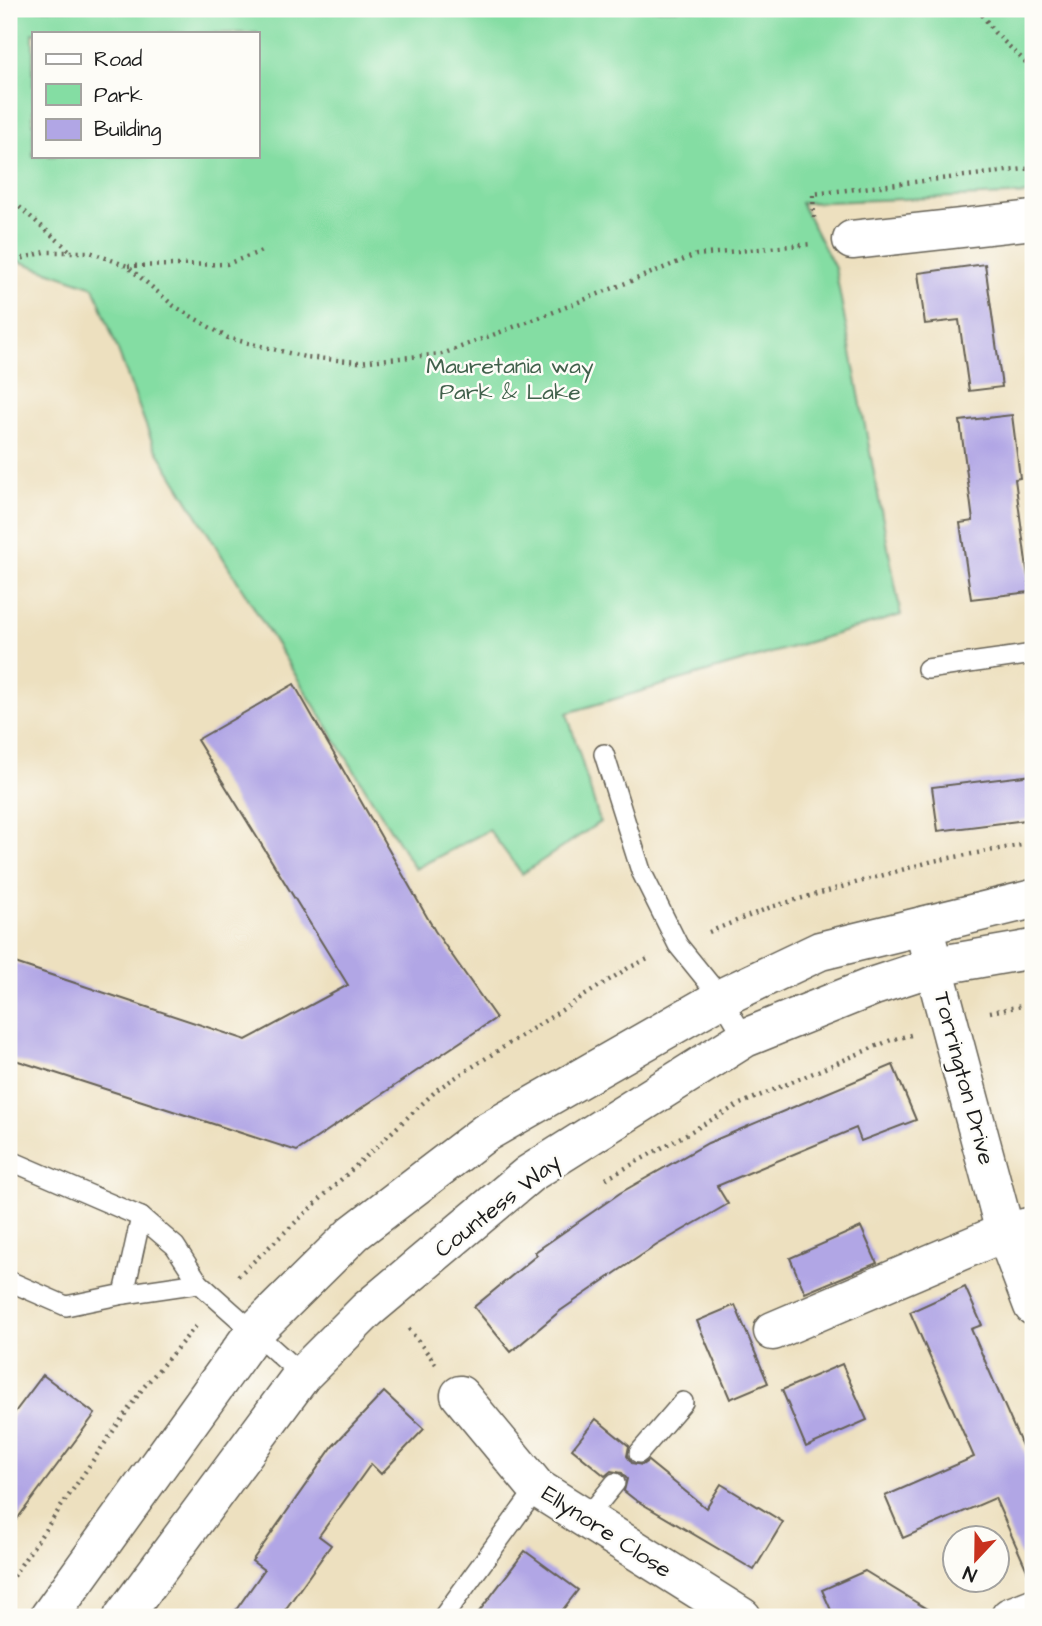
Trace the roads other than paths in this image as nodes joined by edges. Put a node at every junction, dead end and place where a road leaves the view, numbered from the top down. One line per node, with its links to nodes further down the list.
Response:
1 (1033, 220): 2 (street)
2 (852, 240)
3 (1033, 654): 4 (lane)
4 (927, 669)
5 (604, 754): 10 (lane)
6 (1033, 899): 7 (street)
7 (923, 926): 9 (street, Torrington Drive); 10 (street)
8 (1033, 949): 9 (street, Countess Way)
9 (935, 966): 11 (street, Countess Way); 14 (street, Torrington Drive)
10 (721, 998): 11 (lane); 20 (street)
11 (745, 1038): 21 (street, Countess Way)
12 (9, 1160): 13 (lane)
13 (141, 1217): 16 (lane); 17 (lane)
14 (1019, 1228): 18 (street, Torrington Drive); 19 (street)
15 (9, 1281): 17 (lane)
16 (199, 1283): 17 (lane); 20 (lane)
17 (124, 1294)
18 (1033, 1306)
19 (773, 1331)
20 (254, 1332): 21 (lane); 29 (street)
21 (302, 1376): 30 (street, Countess Way)
22 (460, 1395): 26 (street, Ellynore Close)
23 (683, 1402): 24 (lane)
24 (639, 1453)
25 (614, 1483): 27 (lane)
26 (537, 1488): 27 (street, Ellynore Close); 31 (lane)
27 (586, 1520): 32 (street, Ellynore Close)
28 (1033, 1608): 33 (street)
29 (49, 1617)
30 (123, 1617)
31 (443, 1617)
32 (742, 1617)
33 (1010, 1617)

